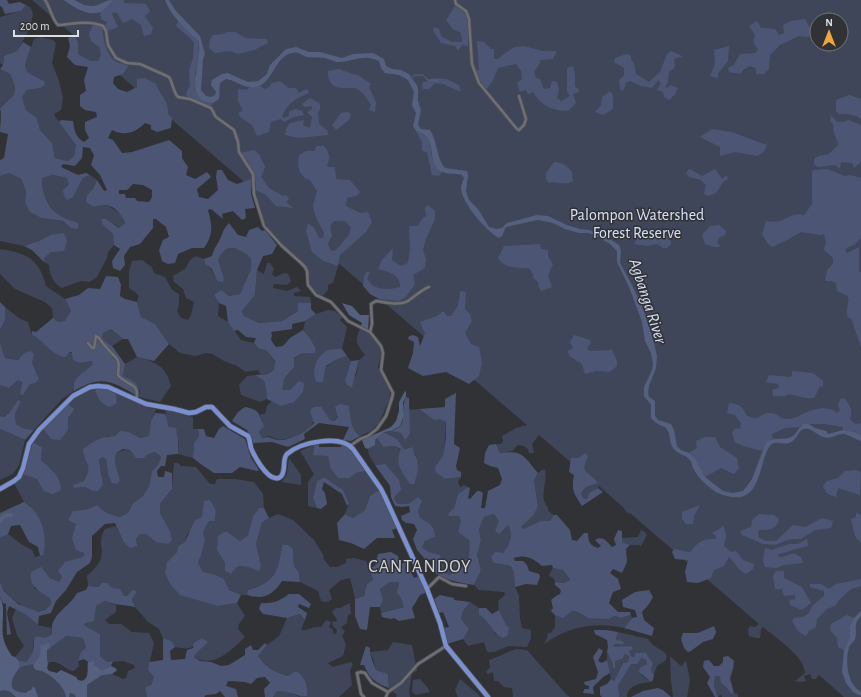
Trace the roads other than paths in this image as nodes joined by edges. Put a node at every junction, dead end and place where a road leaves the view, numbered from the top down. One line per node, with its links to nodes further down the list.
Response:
1 (45, 0): 5 (street)
2 (455, 0): 3 (street)
3 (519, 96)
4 (429, 287): 5 (street)
5 (370, 332): 8 (street)
6 (88, 343): 7 (street)
7 (136, 401): 8 (highway); 9 (highway)
8 (350, 446): 11 (highway)
9 (0, 489)
10 (466, 586): 11 (street)
11 (427, 589): 12 (highway)
12 (446, 646): 13 (street); 16 (highway)
13 (388, 692): 14 (street); 15 (street)
14 (364, 697)
15 (386, 697)
16 (488, 697)

